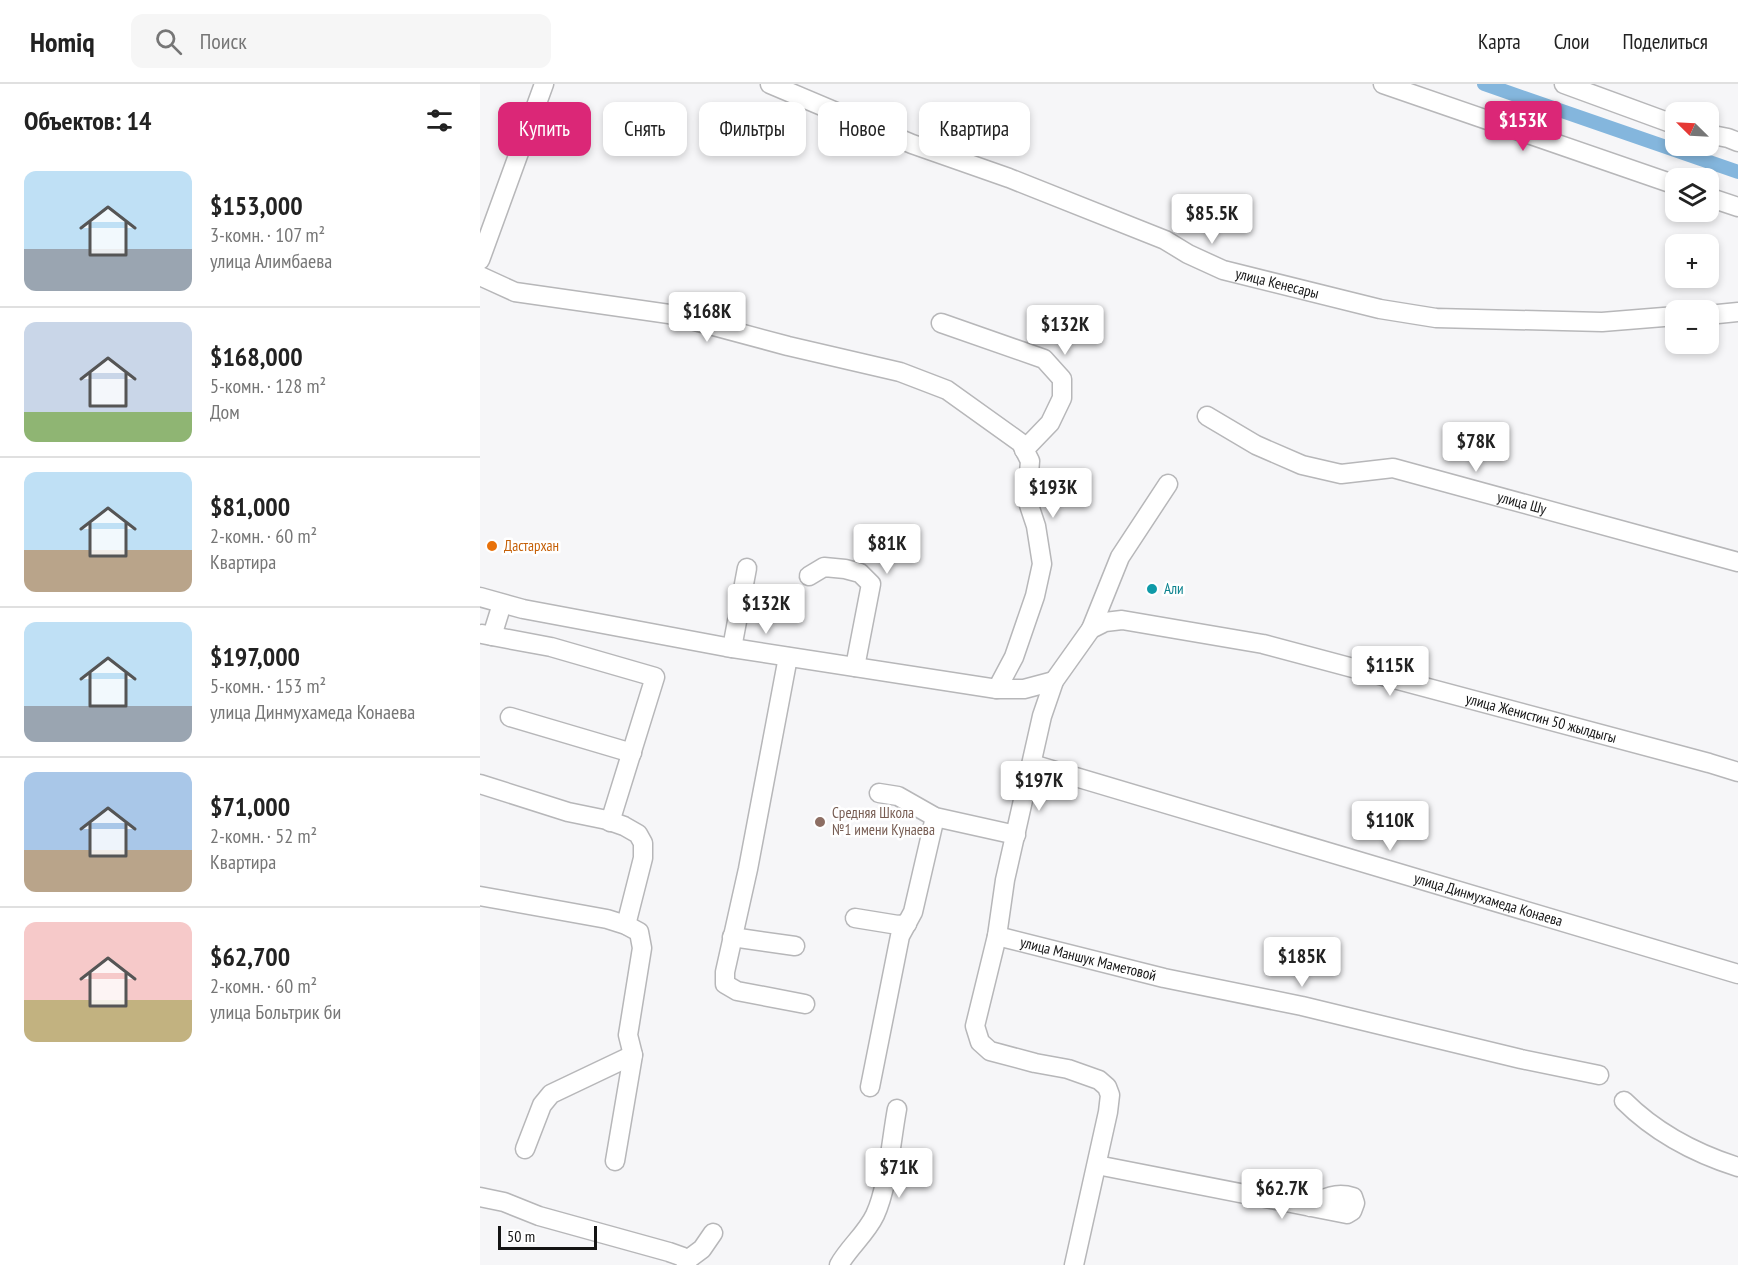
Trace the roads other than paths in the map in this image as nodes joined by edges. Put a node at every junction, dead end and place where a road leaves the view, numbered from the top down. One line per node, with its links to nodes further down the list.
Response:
1 (544, 84): 11 (street)
2 (770, 84): 16 (street, улица Кенесары)
3 (1383, 84): 8 (street)
4 (1564, 84): 5 (street)
5 (1665, 121)
6 (1719, 136): 7 (street)
7 (1738, 142)
8 (1665, 181)
9 (1719, 201): 10 (street)
10 (1738, 207)
11 (487, 222): 12 (street)
12 (480, 260)
13 (480, 276): 19 (street)
14 (1738, 312): 15 (street)
15 (1719, 314)
16 (1665, 317)
17 (941, 323): 19 (street)
18 (1207, 416): 21 (street, улица Шу)
19 (1024, 450): 32 (street)
20 (1168, 484): 26 (street)
21 (1738, 562)
22 (747, 568): 28 (street)
23 (809, 576): 30 (street)
24 (480, 597): 25 (street)
25 (502, 604): 27 (street); 28 (street)
26 (1091, 629): 31 (street); 36 (street, улица Женистин 50 жылдыгы)
27 (486, 635): 34 (street)
28 (732, 648): 29 (street)
29 (788, 657): 30 (street); 47 (street)
30 (855, 667): 32 (street)
31 (1054, 681): 32 (street); 35 (street)
32 (997, 689)
33 (510, 717): 34 (street)
34 (632, 753): 40 (street)
35 (1032, 764): 41 (street); 49 (street, улица Динмухамеда Конаева)
36 (1738, 772)
37 (480, 784): 40 (street)
38 (879, 793): 39 (street)
39 (935, 817): 41 (street); 44 (street)
40 (610, 822): 45 (street)
41 (1016, 835): 46 (street)
42 (481, 898): 45 (street)
43 (855, 918): 44 (street)
44 (907, 924): 53 (street)
45 (626, 926): 51 (street)
46 (997, 936): 52 (street, улица Маншук Маметовой); 58 (street)
47 (732, 937): 48 (street); 50 (street)
48 (795, 946)
49 (1738, 974)
50 (805, 1004)
51 (633, 1055): 56 (street); 57 (street)
52 (1599, 1075)
53 (870, 1087)
54 (1624, 1101): 59 (street)
55 (897, 1109): 64 (street)
56 (525, 1149)
57 (615, 1161)
58 (1097, 1165): 61 (street); 65 (street)
59 (1738, 1167)
60 (480, 1197): 63 (street)
61 (1310, 1207)
62 (713, 1233): 63 (street)
63 (686, 1263)
64 (839, 1265)
65 (1074, 1265)

